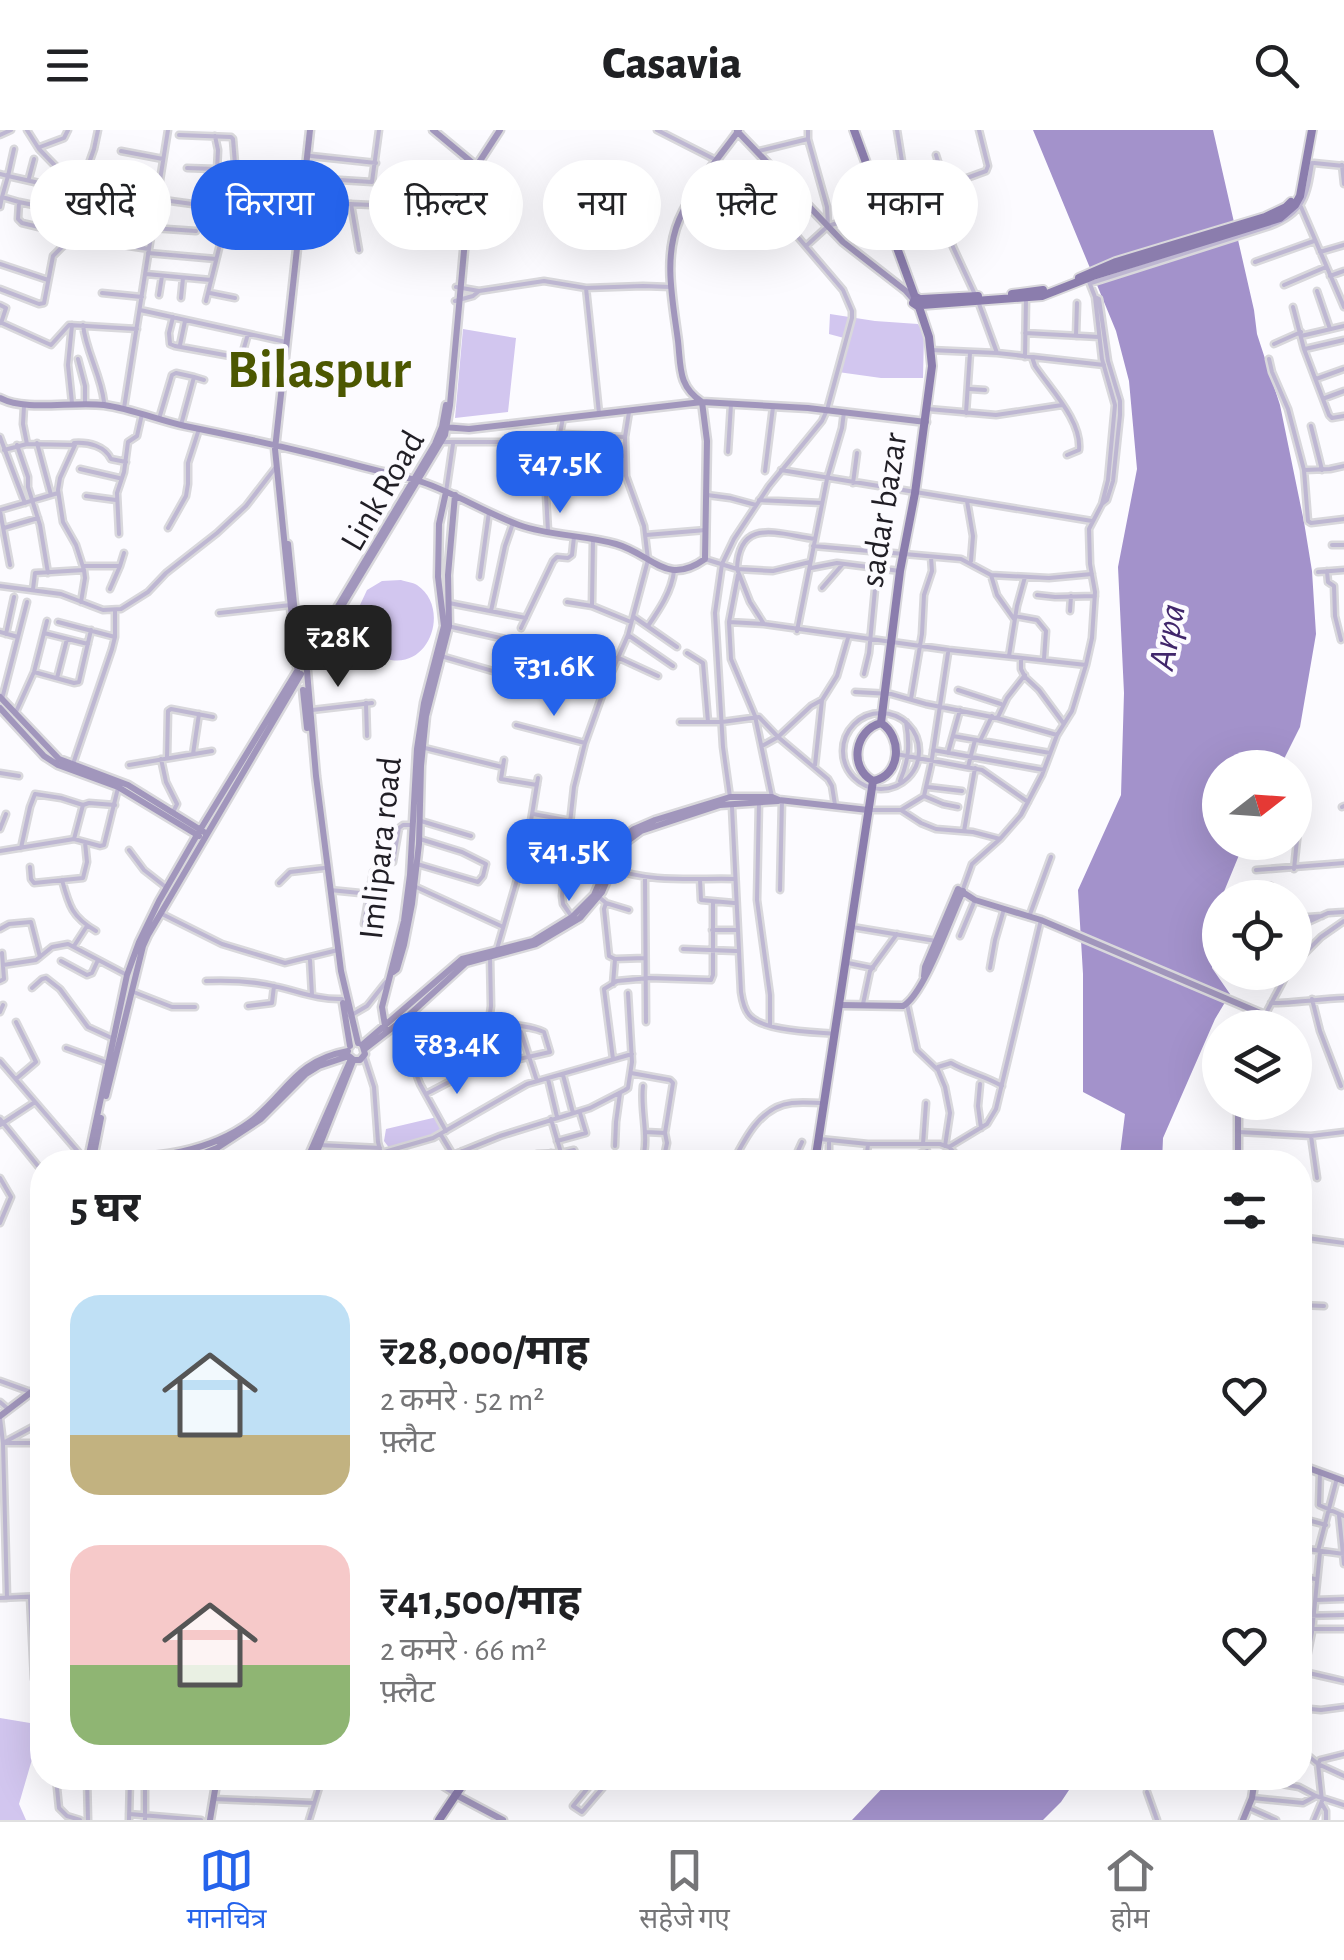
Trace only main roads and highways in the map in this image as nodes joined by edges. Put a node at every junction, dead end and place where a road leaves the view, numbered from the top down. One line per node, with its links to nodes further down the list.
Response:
1 (854, 130): 5 (main road, sadar bazar)
2 (1310, 130): 3 (main road)
3 (1091, 277): 4 (main road); 4 (main road)
4 (977, 298): 5 (main road)
5 (918, 302): 6 (main road, sadar bazar)
6 (882, 718): 7 (main road); 7 (main road)
7 (872, 786): 8 (main road)
8 (820, 1150)
9 (462, 1790): 10 (main road)
10 (442, 1820)

